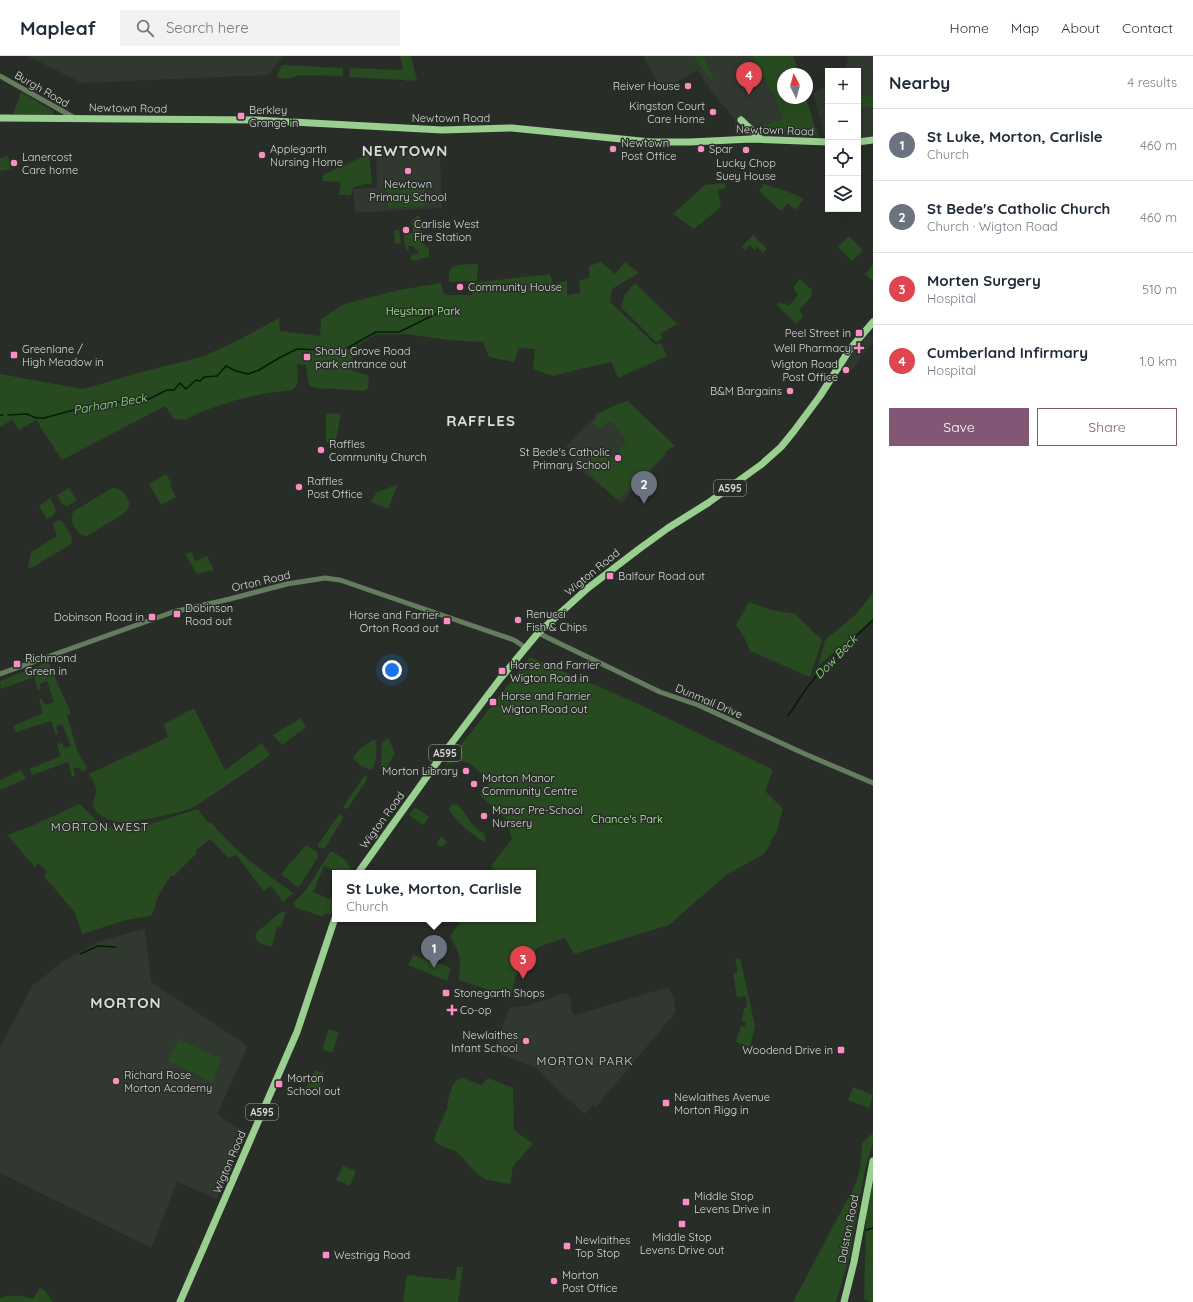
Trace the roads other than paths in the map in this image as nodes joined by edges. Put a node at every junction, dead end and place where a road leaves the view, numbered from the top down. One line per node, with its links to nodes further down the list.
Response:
1 (0, 76): 2 (street, Burgh Road)
2 (58, 110): 4 (street); 5 (street, Burgh Road)
3 (0, 118): 4 (main road, Newtown Road)
4 (55, 118): 5 (main road, Newtown Road)
5 (74, 118): 7 (main road, Newtown Road)
6 (741, 120): 7 (main road)
7 (761, 140): 9 (main road, Newtown Road)
8 (873, 140): 10 (main road)
9 (825, 142)
10 (861, 142)
11 (873, 322): 12 (main road, Wigton Road / A595)
12 (538, 633): 13 (main road, Wigton Road / A595); 15 (street, Dunmail Drive)
13 (526, 648): 14 (street, Orton Road); 16 (main road, Wigton Road / A595)
14 (0, 674)
15 (873, 783)
16 (360, 870)
17 (334, 922): 19 (main road, Wigton Road / A595)
18 (873, 1161): 20 (main road, Dalston Road)
19 (180, 1302)
20 (844, 1302)

